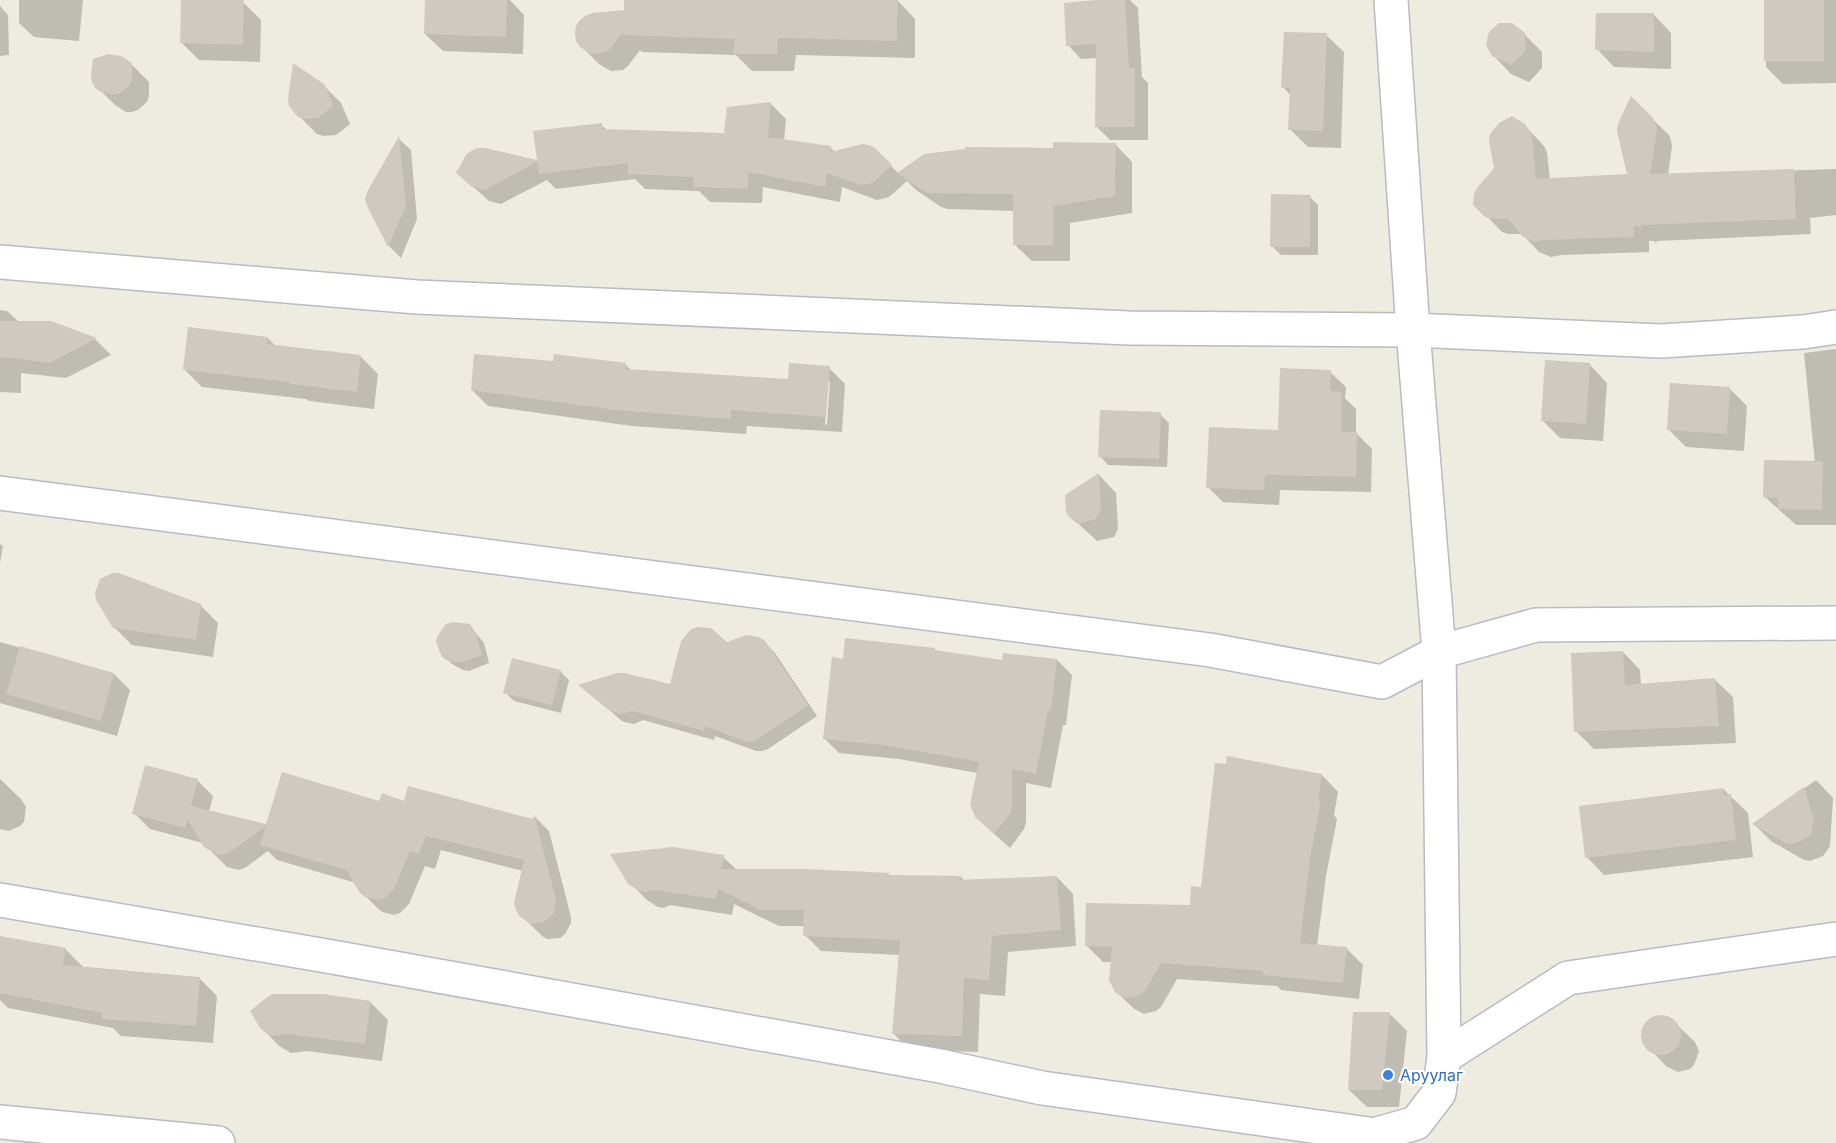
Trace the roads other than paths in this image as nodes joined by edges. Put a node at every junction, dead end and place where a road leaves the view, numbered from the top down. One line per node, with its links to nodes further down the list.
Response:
1 (1391, 0): 4 (street)
2 (0, 262): 4 (street)
3 (1836, 327): 4 (street)
4 (1413, 330): 7 (street)
5 (0, 493): 7 (street)
6 (1836, 623): 7 (street)
7 (1439, 652): 10 (street)
8 (0, 900): 12 (street)
9 (1836, 939): 10 (street)
10 (1444, 1056): 12 (street)
11 (0, 1122): 13 (street)
12 (1378, 1139): 14 (street)
13 (218, 1143)
14 (1345, 1143)

